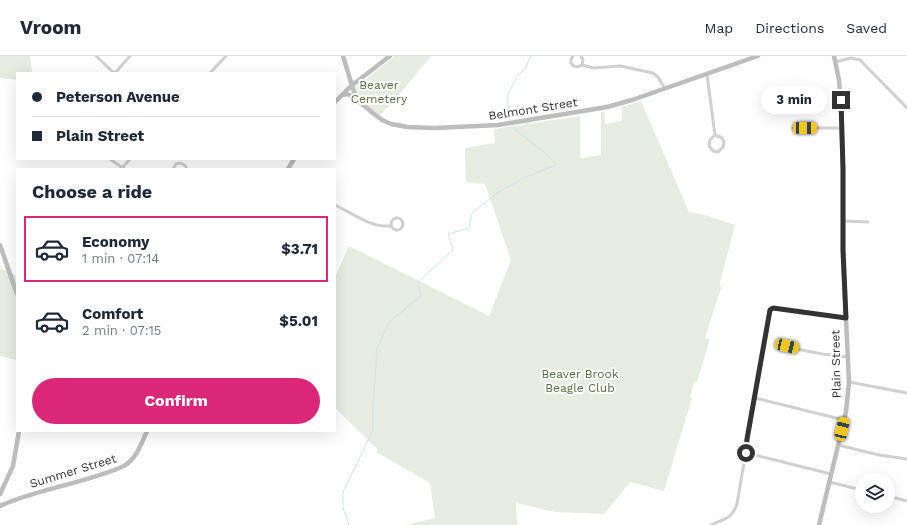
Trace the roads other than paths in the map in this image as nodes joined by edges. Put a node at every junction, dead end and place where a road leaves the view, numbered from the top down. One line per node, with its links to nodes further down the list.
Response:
1 (96, 56): 14 (street)
2 (130, 56): 15 (street)
3 (226, 56): 16 (street)
4 (343, 56): 18 (main road, Belmont Street)
5 (390, 56): 19 (main road)
6 (573, 56): 13 (street)
7 (581, 56): 13 (street)
8 (742, 56): 11 (street)
9 (758, 56): 11 (main road, Belmont Street)
10 (834, 56): 12 (main road, Plain Street)
11 (745, 61): 17 (main road, Belmont Street)
12 (835, 62): 25 (street); 27 (main road, Plain Street)
13 (582, 65): 21 (street)
14 (114, 72)
15 (116, 72)
16 (211, 72)
17 (707, 75): 21 (main road, Belmont Street); 28 (street)
18 (348, 76): 19 (main road); 20 (main road, Belmont Street)
19 (361, 79): 20 (main road)
20 (351, 86): 22 (main road); 23 (main road, Belmont Street)
21 (664, 89): 23 (main road, Belmont Street)
22 (342, 95): 23 (main road); 24 (main road)
23 (358, 98)
24 (336, 101)
25 (907, 108)
26 (793, 128): 27 (street)
27 (842, 128): 35 (main road, Plain Street)
28 (715, 135): 28 (street)
29 (111, 160): 31 (street)
30 (129, 160): 31 (street)
31 (123, 168)
32 (174, 168): 33 (street)
33 (186, 168)
34 (336, 206): 37 (street)
35 (843, 222): 36 (street); 40 (main road, Plain Street)
36 (868, 222)
37 (390, 226): 37 (street)
38 (0, 245): 39 (main road)
39 (16, 291)
40 (846, 318): 42 (main road, Plain Street); 45 (street)
41 (787, 346): 42 (street)
42 (848, 357): 43 (main road, Plain Street)
43 (849, 382): 44 (street); 46 (main road, Plain Street)
44 (907, 393)
45 (755, 398): 46 (street); 50 (street)
46 (844, 420): 49 (main road, Plain Street)
47 (19, 432): 55 (main road)
48 (147, 432): 58 (main road, Summer Street)
49 (838, 445): 51 (street); 52 (main road, Plain Street)
50 (746, 453): 52 (street); 60 (street)
51 (907, 459)
52 (831, 474): 53 (main road, Plain Street)
53 (829, 482): 54 (street); 61 (main road, Plain Street)
54 (855, 488)
55 (0, 494): 58 (main road)
56 (895, 498): 57 (street)
57 (907, 501)
58 (10, 502): 59 (main road, Summer Street)
59 (0, 506)
60 (711, 525)
61 (819, 525)

